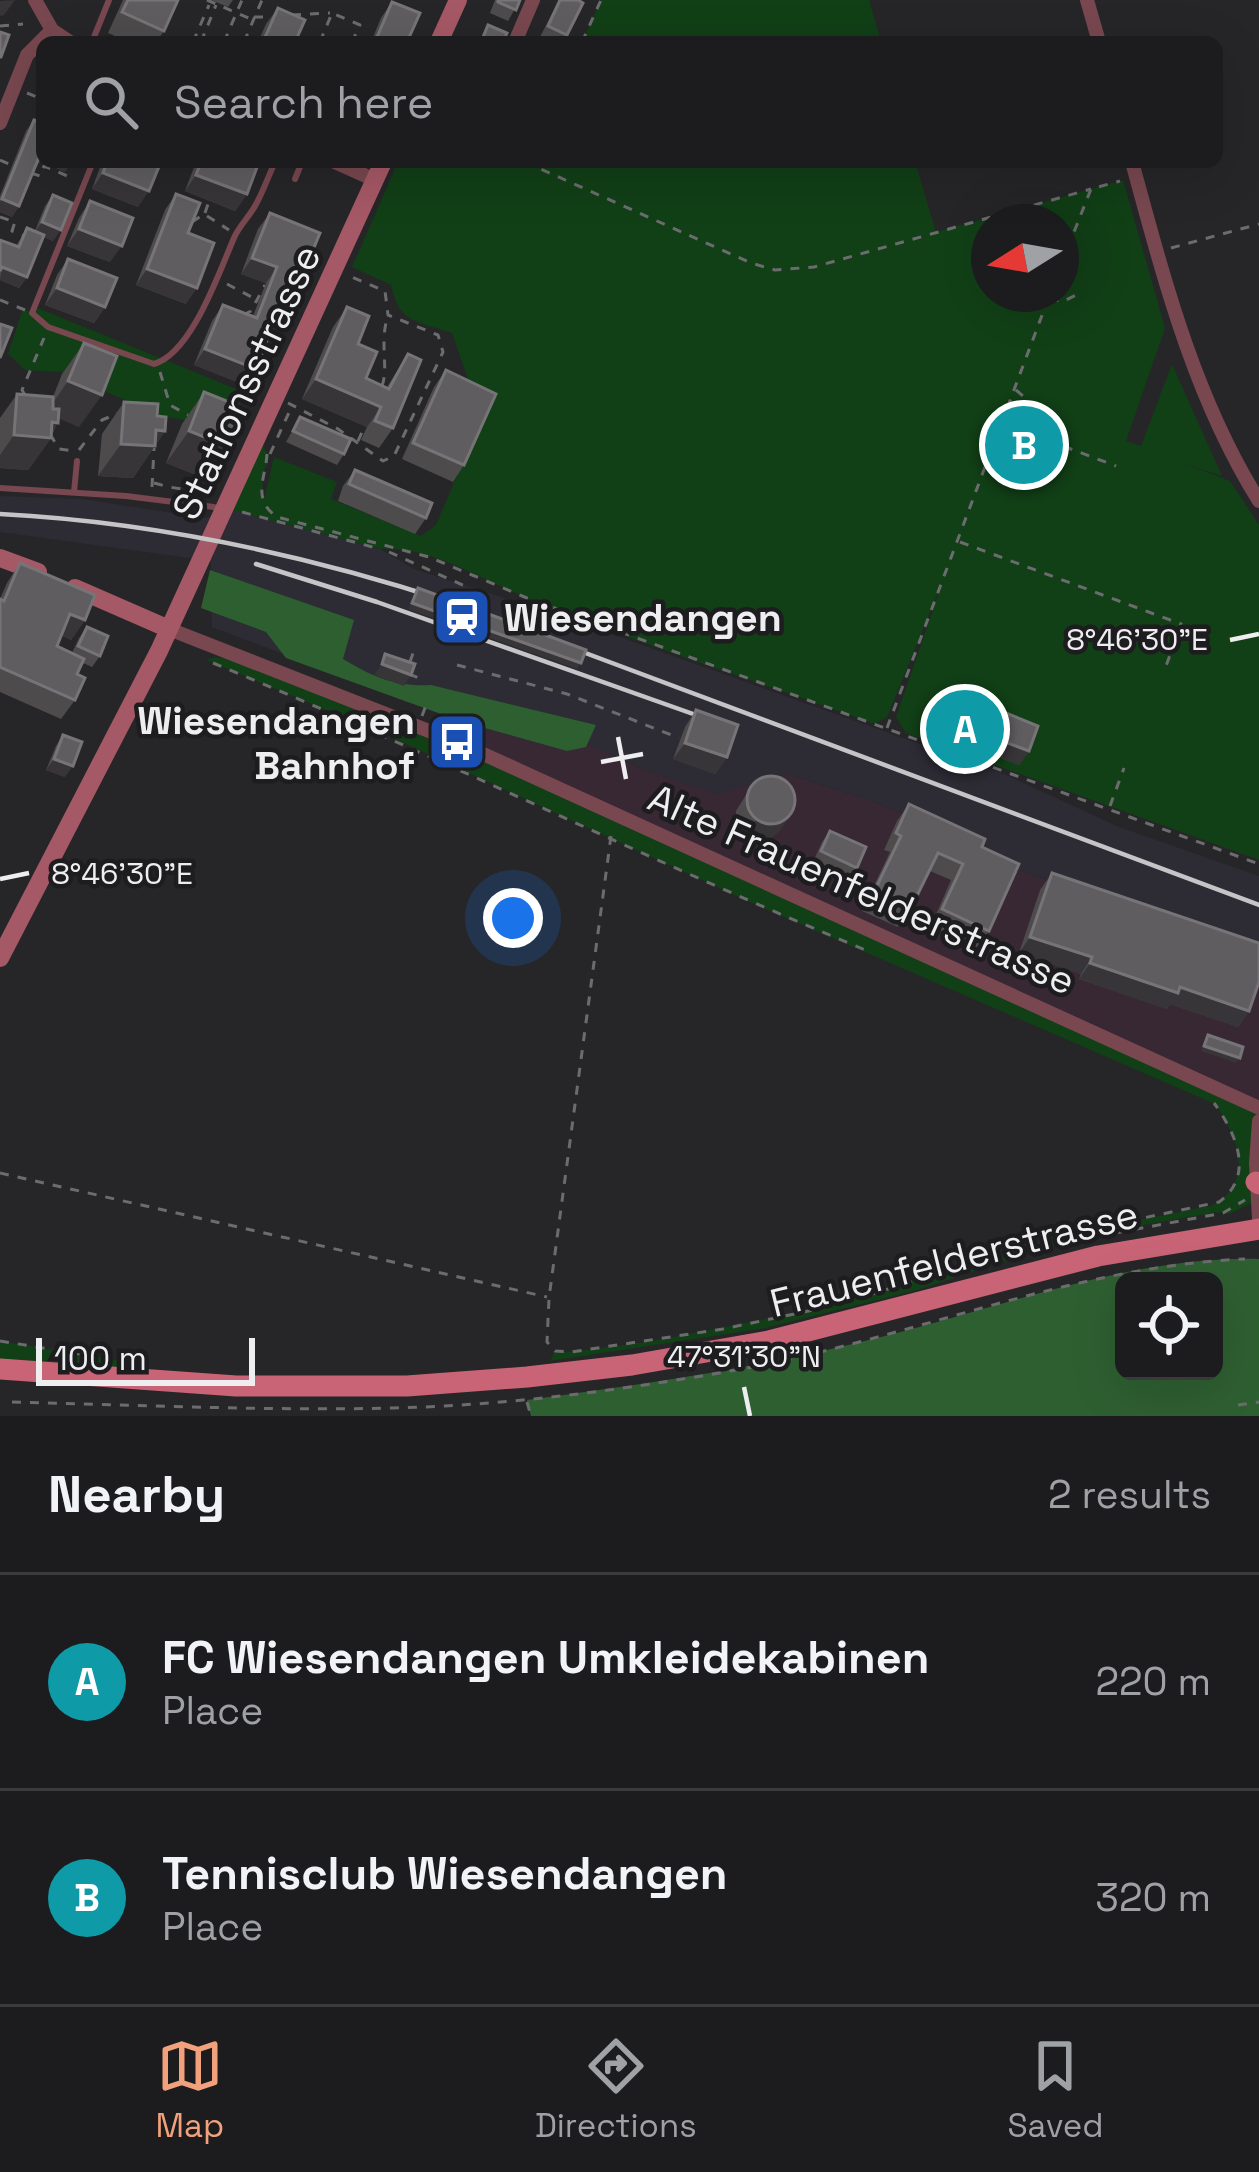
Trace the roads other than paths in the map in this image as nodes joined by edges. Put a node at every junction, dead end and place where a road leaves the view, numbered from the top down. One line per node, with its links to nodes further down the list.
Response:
1 (35, 0): 6 (street)
2 (109, 0): 9 (lane)
3 (458, 0): 10 (main road)
4 (533, 0): 11 (street)
5 (1087, 0): 12 (street)
6 (52, 30): 7 (street); 8 (street)
7 (46, 36)
8 (61, 36)
9 (94, 36)
10 (442, 36)
11 (518, 36)
12 (1097, 36)
13 (36, 46): 14 (street)
14 (0, 123)
15 (91, 168): 16 (lane)
16 (272, 168)
17 (300, 168): 20 (lane)
18 (1134, 169): 24 (street)
19 (379, 171): 27 (main road, Stationsstrasse)
20 (295, 179)
21 (77, 456): 23 (lane)
22 (0, 488): 23 (lane)
23 (74, 492): 25 (lane)
24 (1259, 501)
25 (214, 507)
26 (0, 558): 27 (main road)
27 (169, 629): 28 (main road, Stationsstrasse); 29 (street, Alte Frauenfelderstrasse)
28 (0, 958)
29 (1259, 1108)
30 (1259, 1121): 31 (street)
31 (1258, 1183): 32 (street)
32 (1259, 1219)
33 (1259, 1228): 34 (main road, Frauenfelderstrasse)
34 (7, 1365)

